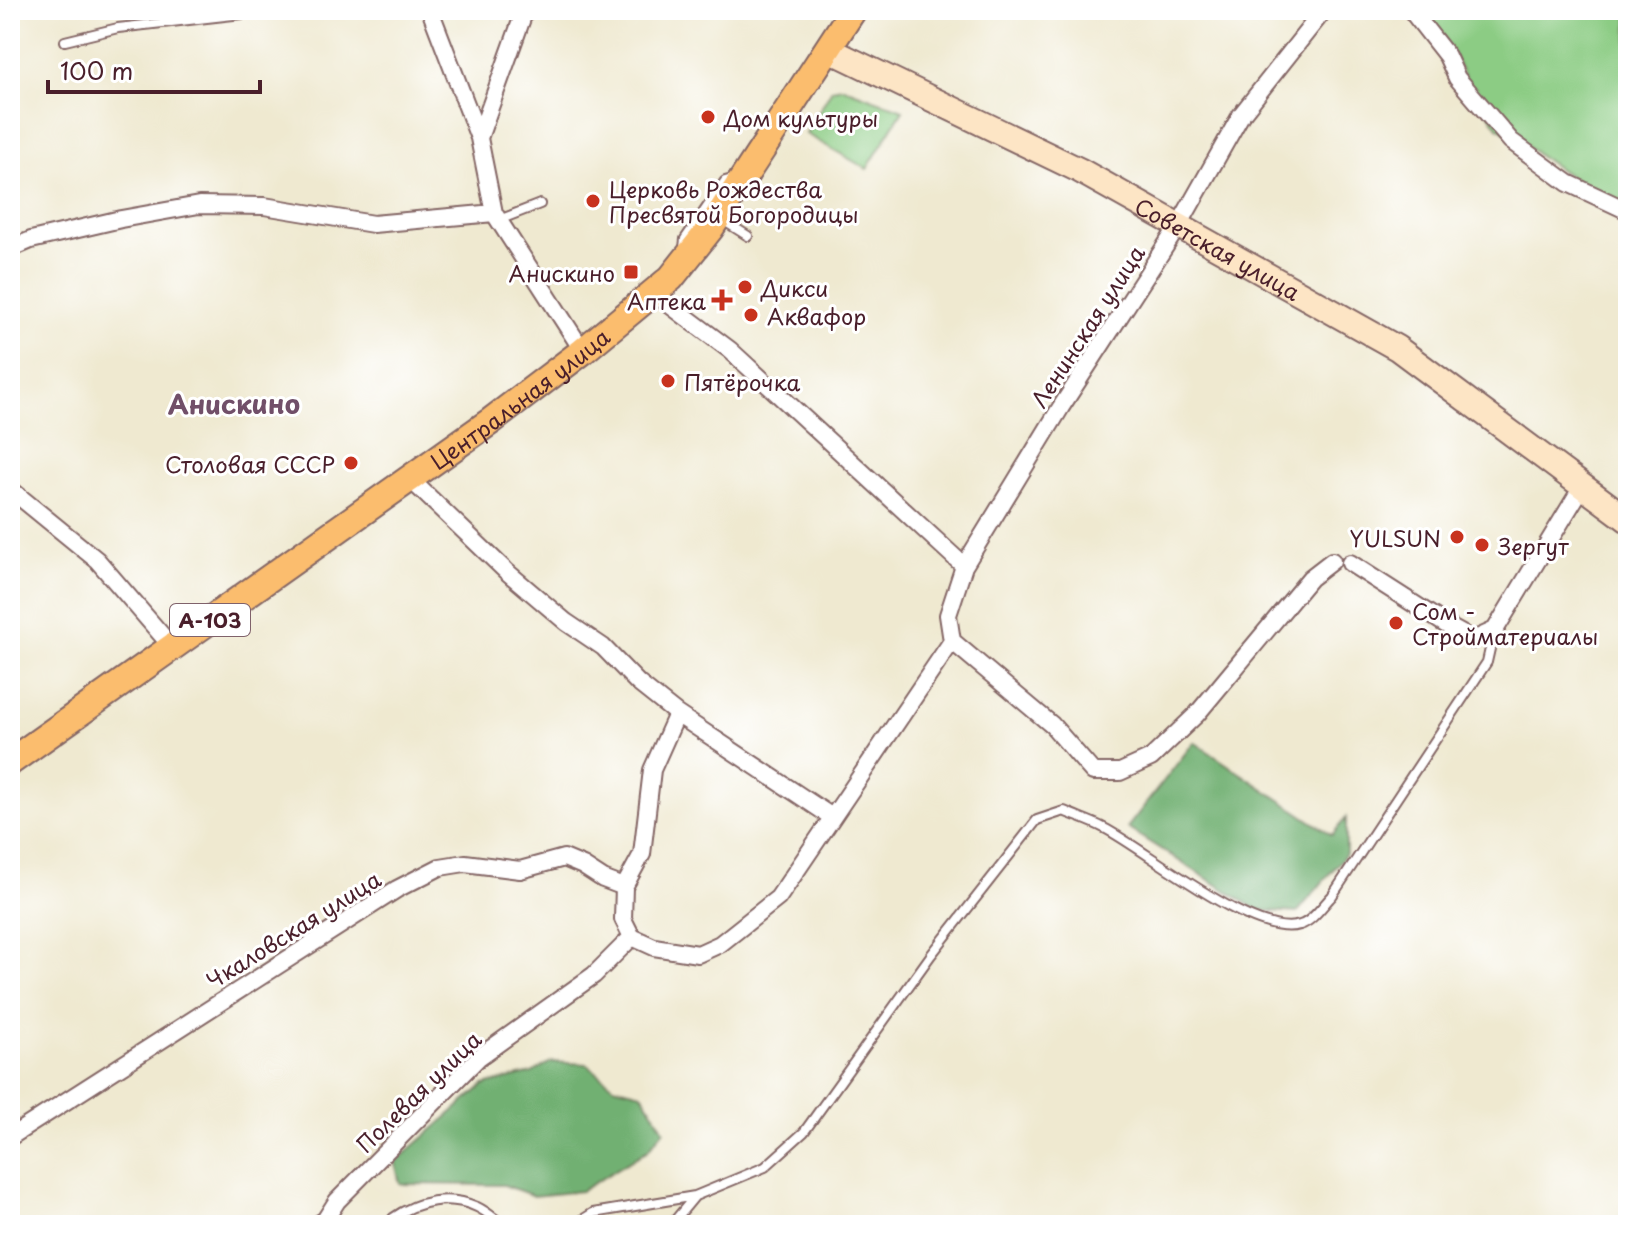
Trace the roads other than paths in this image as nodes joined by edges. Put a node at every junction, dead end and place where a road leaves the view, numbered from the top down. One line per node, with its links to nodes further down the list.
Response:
1 (278, 10): 7 (lane)
2 (430, 10): 9 (street)
3 (525, 10): 9 (street)
4 (853, 10): 8 (main road, Центральная улица / А-103)
5 (1324, 10): 15 (street, Ленинская улица)
6 (1411, 10): 12 (street)
7 (65, 41)
8 (828, 49): 10 (main road, Центральная улица / А-103); 15 (main road, Советская улица)
9 (479, 138): 13 (street)
10 (745, 176): 14 (main road, Центральная улица / А-103); 18 (lane)
11 (540, 204): 13 (lane)
12 (1628, 211)
13 (496, 217): 17 (street); 20 (street)
14 (718, 217): 16 (lane); 18 (main road, Центральная улица / А-103)
15 (1179, 225): 22 (main road, Советская улица); 27 (street, Ленинская улица)
16 (748, 236)
17 (10, 249)
18 (682, 265): 19 (main road, Центральная улица / А-103)
19 (654, 293): 20 (main road, Центральная улица / А-103); 27 (street)
20 (583, 351): 21 (main road, Центральная улица / А-103)
21 (410, 479): 30 (main road, Центральная улица / А-103); 31 (street, Центральная улица)
22 (1582, 487): 24 (main road, Советская улица); 28 (street)
23 (10, 489): 30 (street)
24 (1628, 520)
25 (1332, 561): 29 (street)
26 (1350, 563): 28 (street)
27 (964, 566): 29 (street, Ленинская улица)
28 (1495, 630): 37 (lane)
29 (952, 641): 33 (street)
30 (172, 647): 32 (main road, Центральная улица / А-103)
31 (677, 714): 33 (street, Центральная улица); 34 (street)
32 (10, 762)
33 (832, 817): 35 (street)
34 (624, 887): 35 (street); 36 (street, Чкаловская улица)
35 (632, 937): 38 (street, Полевая улица)
36 (10, 1137)
37 (695, 1196): 41 (lane); 42 (lane)
38 (317, 1225)
39 (392, 1225): 40 (lane)
40 (503, 1225)
41 (574, 1225)
42 (671, 1225)

